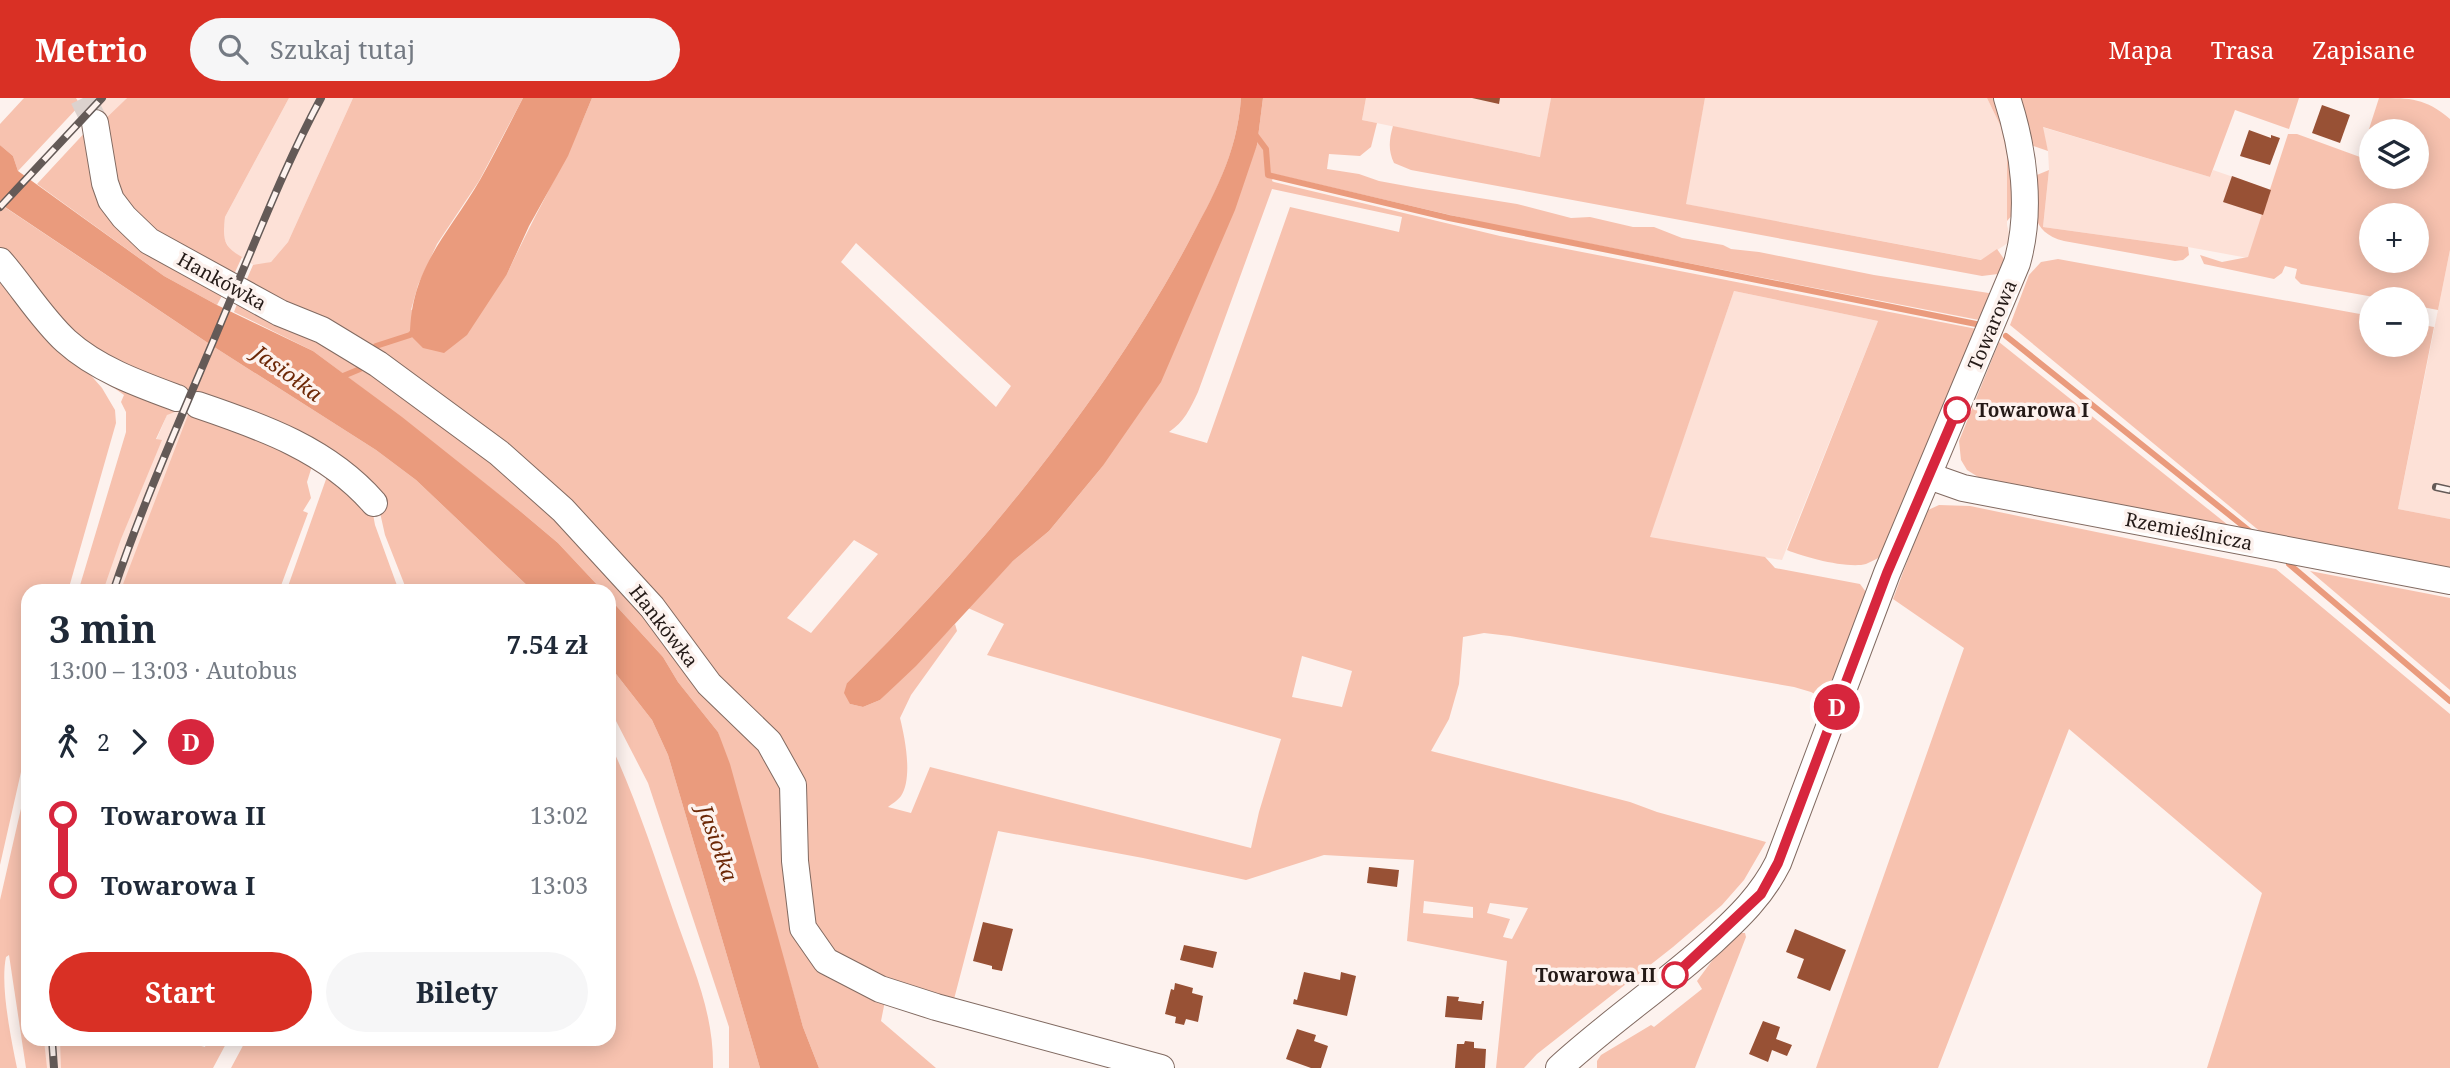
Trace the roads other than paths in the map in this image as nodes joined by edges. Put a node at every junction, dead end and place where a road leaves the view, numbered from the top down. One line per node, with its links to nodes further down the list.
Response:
1 (2007, 98): 4 (street, Towarowa)
2 (95, 123): 8 (street, Hankówka)
3 (0, 261): 5 (street)
4 (1929, 477): 6 (street, Rzemieślnicza); 7 (street, Towarowa)
5 (374, 503)
6 (2450, 581)
7 (1569, 1065)
8 (1161, 1068)

